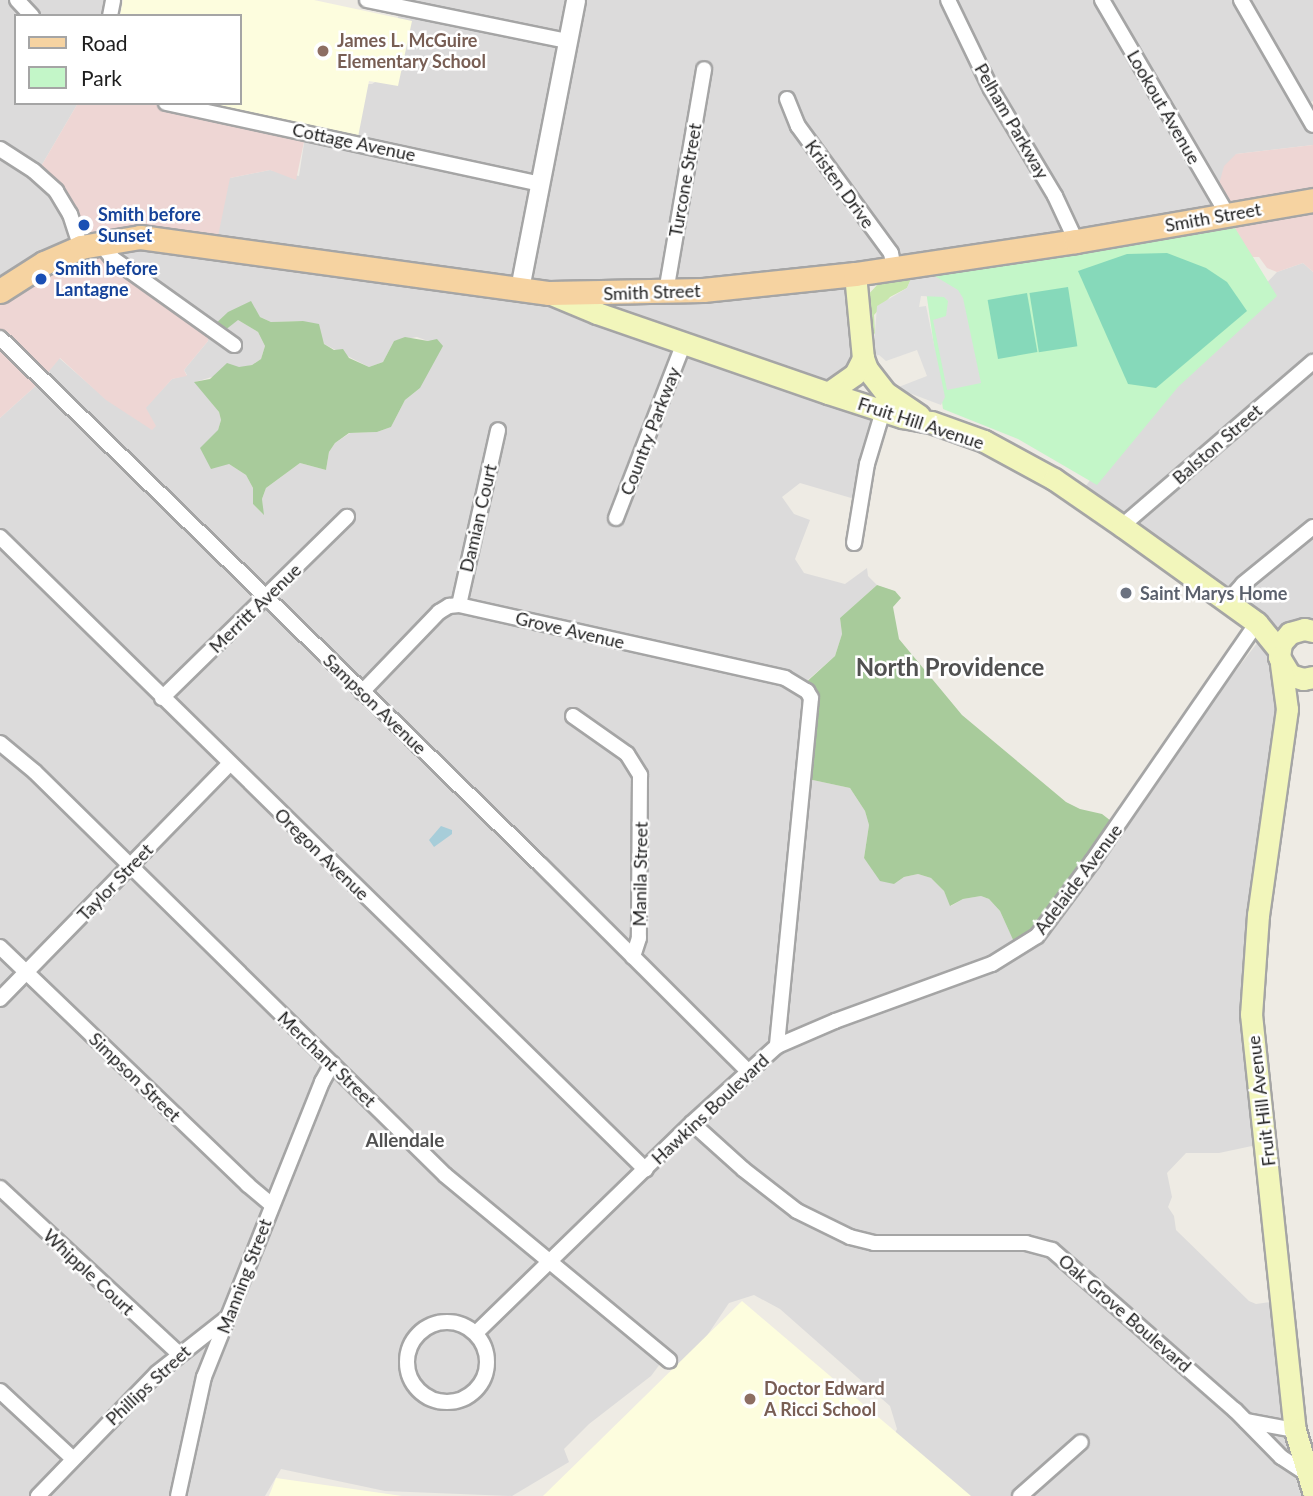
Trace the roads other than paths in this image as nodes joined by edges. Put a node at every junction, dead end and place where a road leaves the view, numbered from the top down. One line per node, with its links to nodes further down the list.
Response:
1 (18, 0): 7 (street)
2 (367, 0): 8 (street)
3 (576, 0): 8 (street)
4 (947, 0): 17 (street, Pelham Parkway)
5 (1102, 0): 16 (street, Lookout Avenue)
6 (1241, 0): 12 (street)
7 (30, 14)
8 (567, 41): 14 (street)
9 (704, 69): 23 (street, Turcone Street)
10 (787, 99): 19 (street, Kristen Drive)
11 (175, 105): 14 (street, Cottage Avenue)
12 (1313, 125)
13 (0, 149): 18 (street)
14 (540, 184): 21 (street)
15 (1313, 200): 16 (main road, Smith Street)
16 (1227, 214): 17 (main road, Smith Street)
17 (1076, 241): 19 (main road, Smith Street)
18 (90, 245): 21 (main road, Smith Street); 22 (main road, Smith Street); 27 (street)
19 (894, 268): 20 (main road, Smith Street)
20 (855, 274): 23 (main road, Smith Street); 28 (main road)
21 (520, 289): 24 (main road, Smith Street)
22 (0, 291)
23 (667, 292): 24 (main road, Smith Street)
24 (549, 293): 26 (main road, Fruit Hill Avenue)
25 (0, 338): 40 (street, Sampson Avenue)
26 (684, 343): 30 (main road, Fruit Hill Avenue); 35 (street, Country Parkway)
27 (234, 345)
28 (863, 358): 30 (main road); 32 (main road)
29 (1313, 362): 36 (street, Balston Street)
30 (828, 393): 31 (main road, Fruit Hill Avenue)
31 (883, 411): 32 (main road, Fruit Hill Avenue); 39 (street)
32 (931, 422): 36 (main road, Fruit Hill Avenue)
33 (498, 430): 42 (street, Damian Court)
34 (347, 517): 40 (street, Merritt Avenue)
35 (616, 518)
36 (1122, 526): 41 (main road, Fruit Hill Avenue)
37 (1313, 527): 41 (street)
38 (0, 537): 48 (street, Oregon Avenue)
39 (854, 542)
40 (266, 598): 47 (street, Sampson Avenue); 48 (street, Merritt Avenue)
41 (1227, 602): 43 (main road, Fruit Hill Avenue)
42 (459, 606): 46 (street, Grove Avenue); 47 (street)
43 (1257, 623): 44 (main road, Fruit Hill Avenue); 58 (street, Adelaide Avenue)
44 (1298, 639): 45 (main road); 49 (main road, Fruit Hill Avenue)
45 (1311, 677): 49 (main road, Fruit Hill Avenue)
46 (807, 691): 58 (street, Hawkins Boulevard)
47 (362, 692): 55 (street, Sampson Avenue)
48 (162, 698): 52 (street, Oregon Avenue)
49 (1287, 709): 72 (main road, Fruit Hill Avenue)
50 (573, 716): 55 (street, Manila Street)
51 (0, 743): 53 (street, Merchant Street)
52 (229, 764): 53 (street, Taylor Street); 62 (street, Oregon Avenue)
53 (130, 866): 56 (street, Taylor Street); 59 (street, Merchant Street)
54 (0, 947): 56 (street, Simpson Street)
55 (633, 957): 60 (street, Sampson Avenue)
56 (26, 973): 57 (street, Taylor Street); 64 (street, Simpson Street)
57 (0, 999)
58 (777, 1046): 60 (street, Hawkins Boulevard)
59 (332, 1064): 64 (street, Manning Street); 65 (street, Merchant Street)
60 (748, 1071): 61 (street, Hawkins Boulevard)
61 (692, 1123): 62 (street, Hawkins Boulevard); 71 (street, Oak Grove Boulevard)
62 (646, 1170): 65 (street, Hawkins Boulevard)
63 (0, 1188): 68 (street, Whipple Court)
64 (272, 1205): 66 (street, Manning Street)
65 (550, 1263): 67 (street, Hawkins Boulevard); 69 (street, Merchant Street)
66 (228, 1317): 68 (street, Phillips Street); 77 (street, Manning Street)
67 (476, 1333): 67 (street)
68 (179, 1354): 74 (street, Phillips Street)
69 (669, 1360)
70 (0, 1391): 74 (street)
71 (1245, 1420): 72 (street); 75 (street, Oak Grove Boulevard)
72 (1295, 1430): 75 (main road, Fruit Hill Avenue)
73 (1081, 1442): 78 (street)
74 (72, 1458): 76 (street, Phillips Street)
75 (1310, 1482)
76 (38, 1496)
77 (178, 1496)
78 (1020, 1496)

